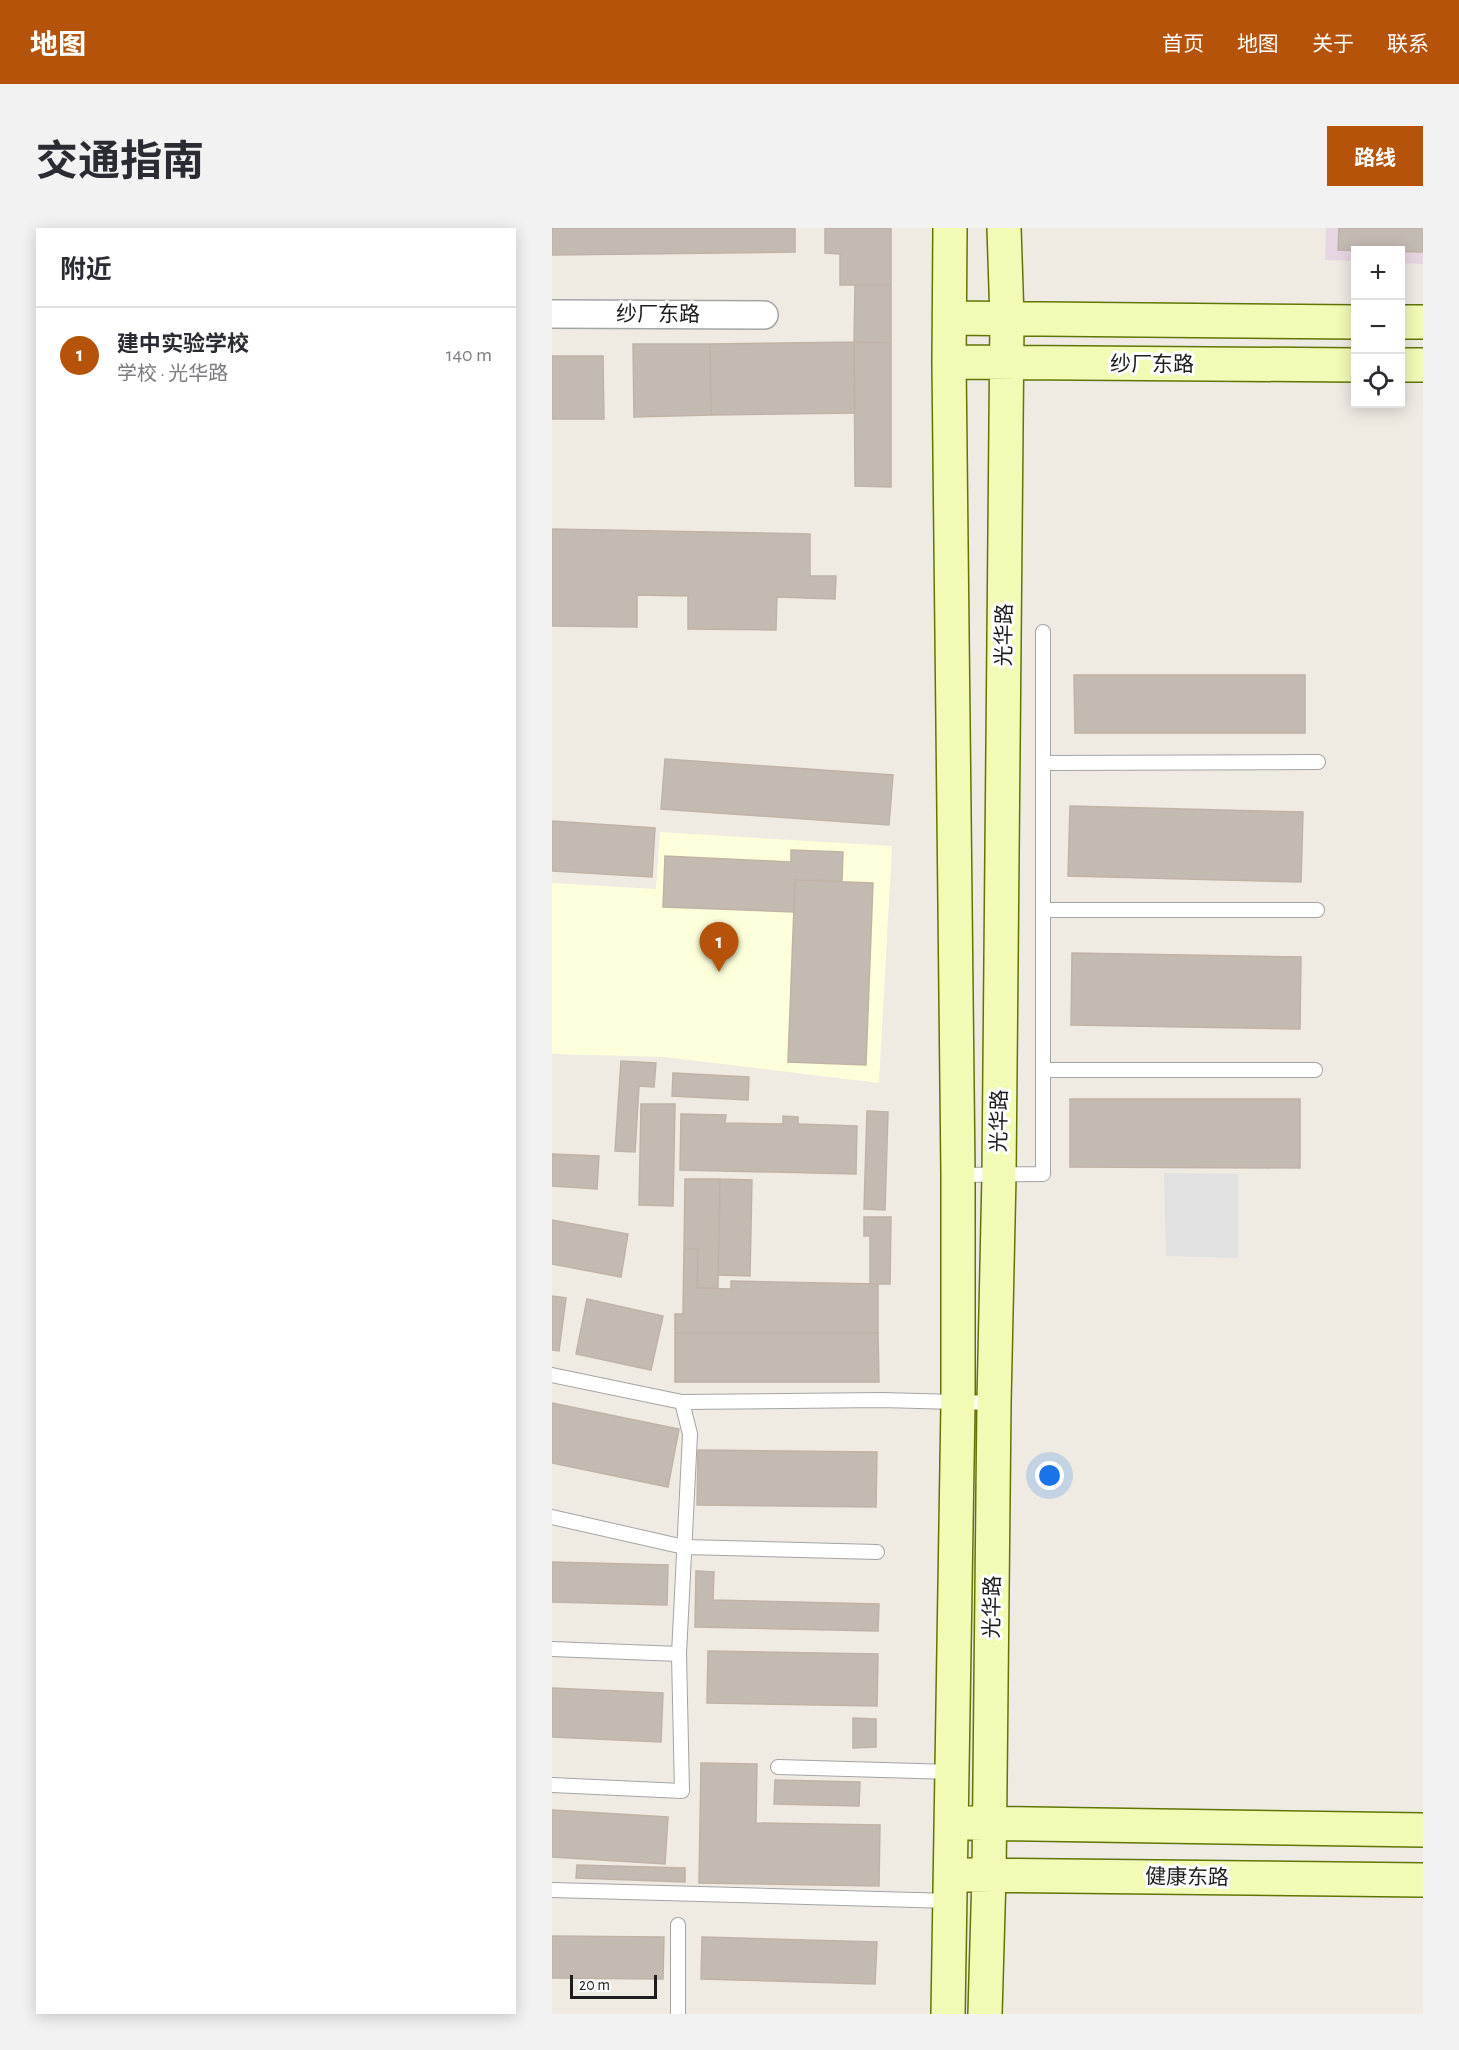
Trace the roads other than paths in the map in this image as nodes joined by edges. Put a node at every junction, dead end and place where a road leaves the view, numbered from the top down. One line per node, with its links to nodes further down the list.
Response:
1 (950, 228): 5 (main road, 光华路)
2 (1004, 228): 6 (main road, 光华路)
3 (552, 314): 4 (street, 纱厂东路)
4 (764, 315)
5 (950, 318): 6 (main road, 纱厂东路); 10 (main road, 光华路)
6 (1007, 319): 7 (main road, 纱厂东路); 11 (main road, 光华路)
7 (1351, 322)
8 (1405, 322): 9 (main road)
9 (1423, 322)
10 (949, 362): 11 (main road, 纱厂东路); 22 (main road, 光华路)
11 (1006, 363): 12 (main road, 纱厂东路); 23 (main road, 光华路)
12 (1351, 365)
13 (1405, 365): 14 (main road)
14 (1423, 365)
15 (1043, 632): 17 (lane)
16 (1317, 762): 17 (lane)
17 (1043, 763): 18 (lane)
18 (1043, 910): 19 (lane); 20 (lane)
19 (1317, 910)
20 (1043, 1070): 21 (lane); 23 (lane)
21 (1316, 1070)
22 (958, 1175): 23 (lane); 26 (main road, 光华路)
23 (999, 1175): 27 (main road, 光华路)
24 (552, 1375): 25 (lane)
25 (682, 1402): 26 (lane); 29 (lane)
26 (958, 1403): 27 (lane); 34 (main road, 光华路)
27 (994, 1403): 36 (main road, 光华路)
28 (552, 1517): 29 (lane)
29 (684, 1547): 30 (lane); 32 (lane)
30 (877, 1552)
31 (552, 1649): 32 (lane)
32 (680, 1654): 35 (lane)
33 (778, 1767): 34 (lane)
34 (952, 1772): 37 (main road, 光华路)
35 (552, 1785)
36 (990, 1823): 37 (main road); 38 (main road); 39 (main road, 光华路)
37 (953, 1824): 41 (main road, 光华路)
38 (1423, 1830)
39 (989, 1875): 40 (main road, 健康东路); 41 (main road, 健康东路); 46 (main road, 光华路)
40 (1423, 1880)
41 (952, 1888): 42 (lane); 45 (main road, 光华路)
42 (552, 1890)
43 (678, 1926): 44 (lane)
44 (678, 2014)
45 (948, 2014)
46 (985, 2014)

